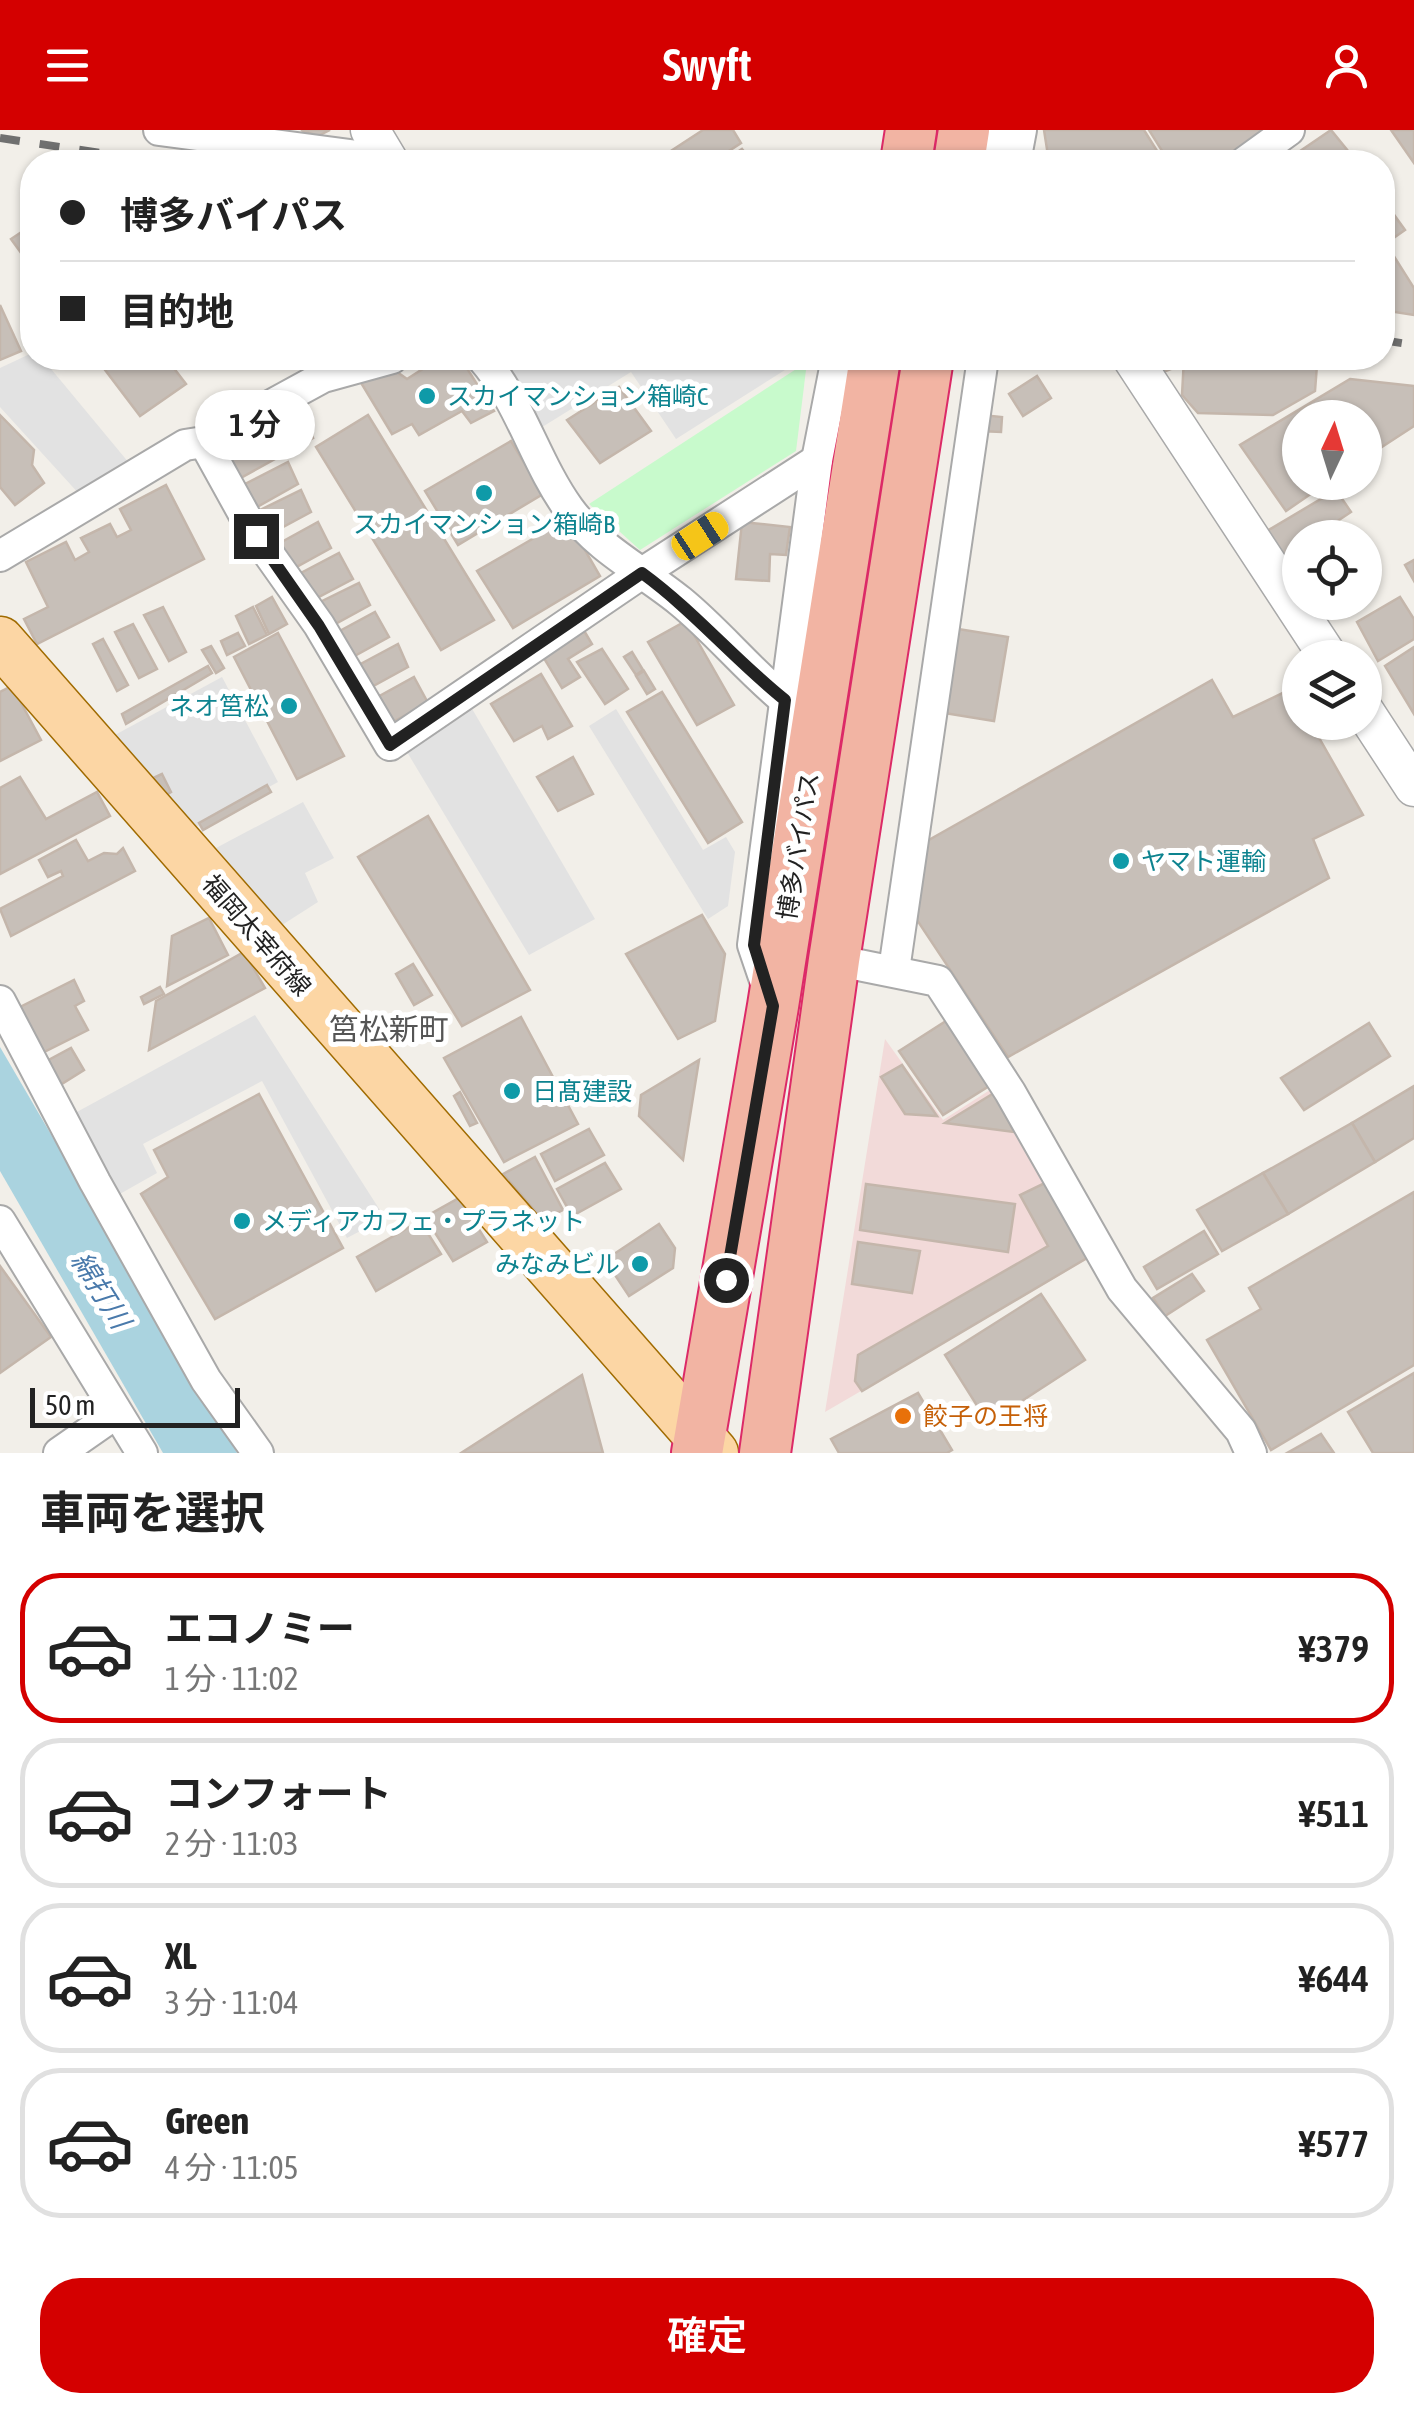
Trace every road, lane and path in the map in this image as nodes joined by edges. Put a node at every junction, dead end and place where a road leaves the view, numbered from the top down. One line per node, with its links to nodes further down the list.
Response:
1 (159, 130): 3 (street)
2 (1289, 130): 4 (street)
3 (379, 145)
4 (1262, 150)
5 (348, 370): 12 (street)
6 (492, 370): 15 (street)
7 (835, 370): 13 (street)
8 (873, 370): 24 (highway, 博多バイパス)
9 (926, 370): 21 (highway, 博多バイパス)
10 (981, 370): 22 (street)
11 (1140, 370): 16 (street)
12 (204, 442): 14 (street); 15 (street)
13 (817, 460): 15 (street); 18 (street)
14 (0, 556)
15 (642, 573): 18 (street)
16 (1317, 640)
17 (0, 641): 27 (main road, 福岡太宰府線)
18 (785, 700): 24 (street)
19 (1382, 738): 20 (street)
20 (1414, 787)
21 (834, 960): 22 (street); 31 (highway, 博多バイパス)
22 (894, 970): 32 (street)
23 (0, 1001): 30 (street)
24 (773, 1006): 27 (highway, 博多バイパス)
25 (0, 1220): 26 (street)
26 (115, 1414): 28 (street); 29 (street)
27 (704, 1447)
28 (59, 1453)
29 (142, 1453)
30 (258, 1453)
31 (764, 1453)
32 (1251, 1453)

